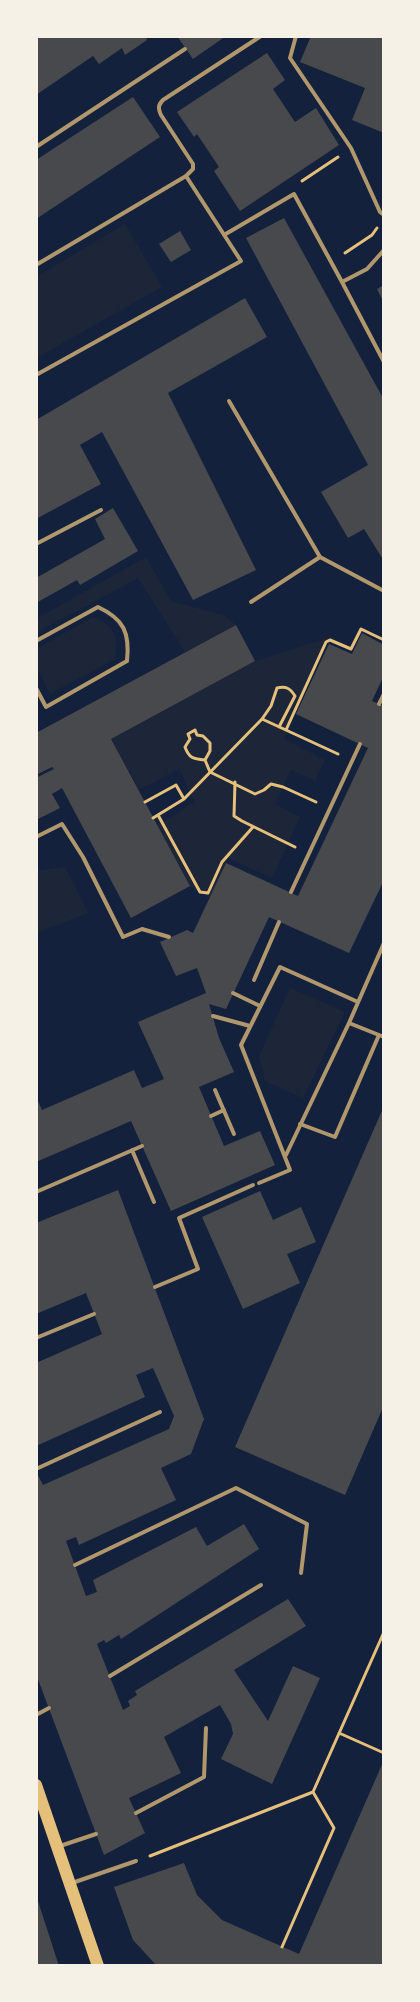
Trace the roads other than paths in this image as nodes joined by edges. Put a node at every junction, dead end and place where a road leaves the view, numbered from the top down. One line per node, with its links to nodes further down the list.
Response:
1 (260, 36): 5 (lane)
2 (296, 36): 6 (lane)
3 (185, 49): 4 (lane)
4 (36, 147)
5 (186, 176): 7 (lane); 9 (lane)
6 (384, 214)
7 (224, 235): 10 (lane); 12 (lane)
8 (384, 250): 10 (lane)
9 (36, 265)
10 (342, 282): 11 (lane)
11 (384, 362)
12 (36, 375)
13 (229, 401): 16 (lane)
14 (100, 510): 15 (lane)
15 (36, 544)
16 (320, 557): 17 (lane); 18 (lane)
17 (384, 591)
18 (251, 602)
19 (36, 641): 20 (lane)
20 (36, 688)
21 (384, 694): 22 (lane)
22 (379, 704)
23 (360, 744): 25 (lane)
24 (36, 837): 27 (lane)
25 (291, 892)
26 (279, 922): 29 (lane)
27 (169, 938)
28 (384, 943): 31 (lane)
29 (254, 980)
30 (233, 993): 32 (lane)
31 (358, 1002): 32 (lane); 34 (lane)
32 (260, 1006): 35 (lane)
33 (213, 1016): 35 (lane)
34 (350, 1023): 36 (lane); 41 (lane)
35 (250, 1026): 45 (lane)
36 (379, 1035): 37 (lane); 41 (lane)
37 (384, 1037)
38 (215, 1090): 39 (lane)
39 (224, 1110): 40 (lane); 42 (lane)
40 (211, 1116)
41 (300, 1124): 45 (lane)
42 (234, 1134)
43 (142, 1146): 44 (lane)
44 (132, 1150): 48 (lane); 49 (lane)
45 (286, 1155): 46 (lane)
46 (259, 1183)
47 (253, 1186): 50 (lane)
48 (36, 1192)
49 (154, 1202)
50 (154, 1288)
51 (94, 1314): 52 (lane)
52 (36, 1338)
53 (160, 1412): 54 (lane)
54 (36, 1469)
55 (75, 1565): 56 (lane)
56 (302, 1573)
57 (261, 1585): 58 (lane)
58 (110, 1676)
59 (49, 1708): 60 (lane)
60 (36, 1715)
61 (206, 1728): 63 (lane)
62 (36, 1785): 65 (main road)
63 (136, 1813)
64 (96, 1834): 65 (lane)
65 (58, 1847): 67 (main road)
66 (136, 1861): 67 (lane)
67 (70, 1884): 68 (main road)
68 (98, 1966)

